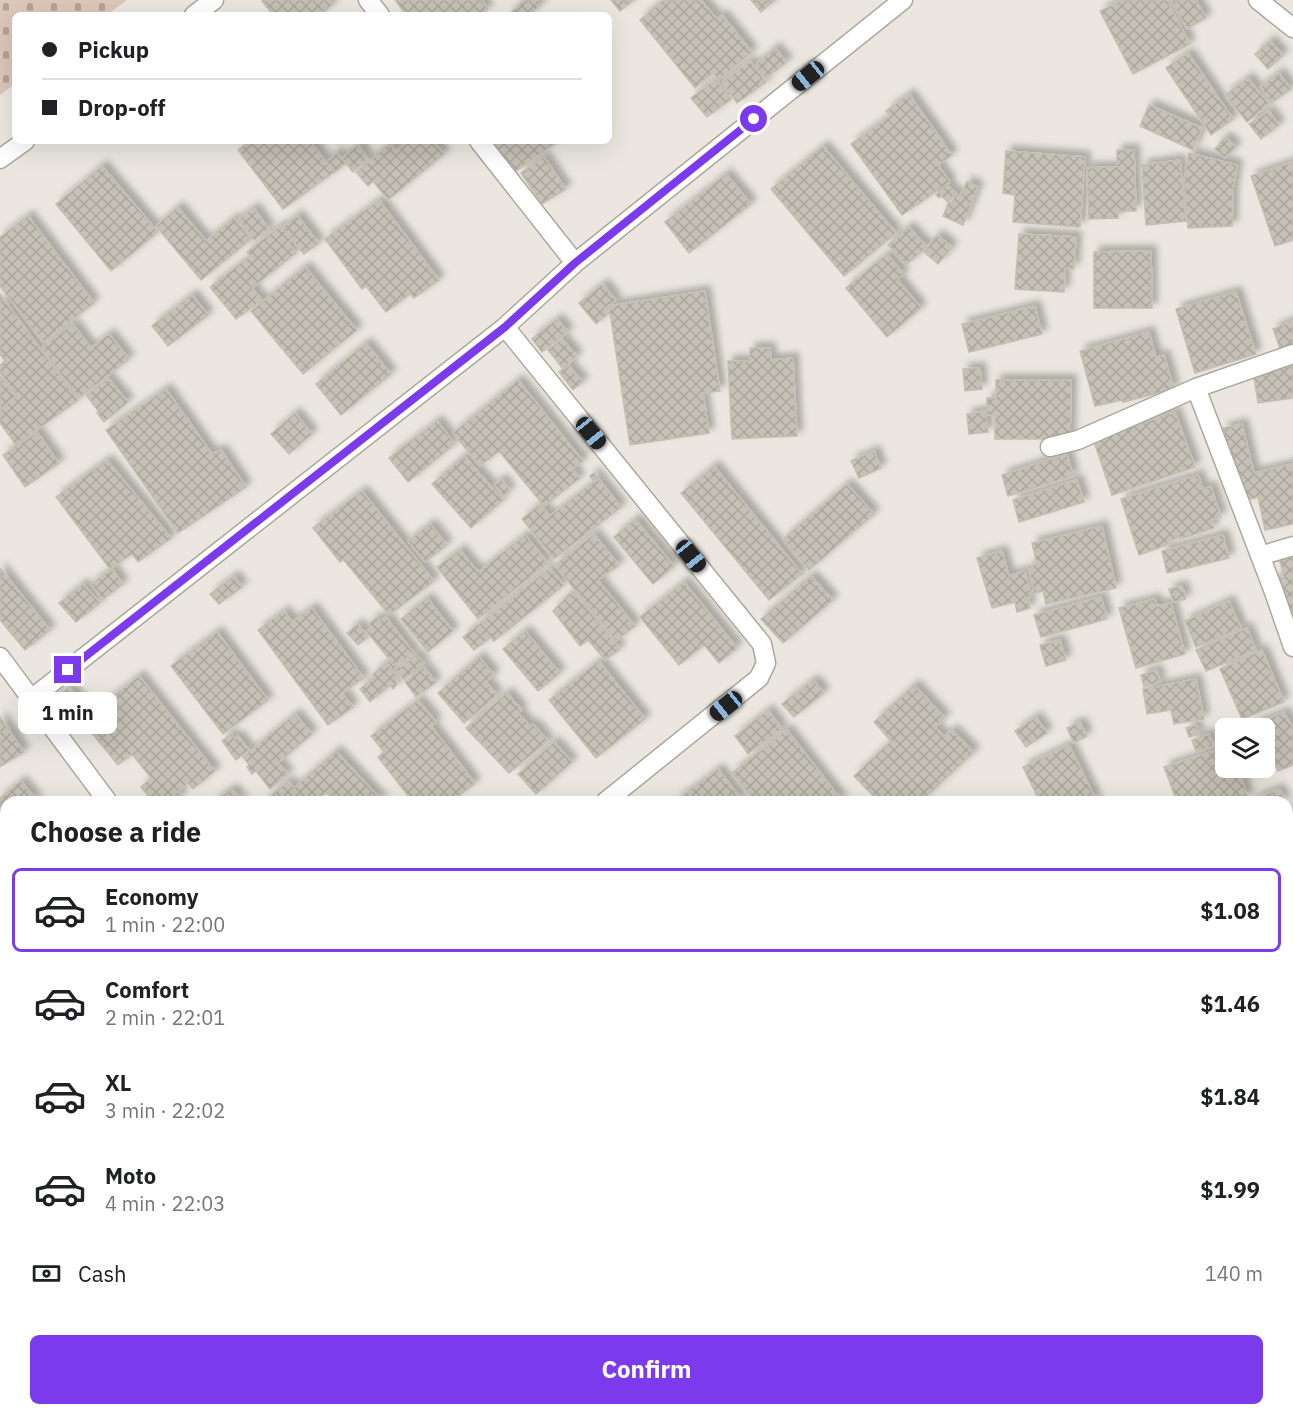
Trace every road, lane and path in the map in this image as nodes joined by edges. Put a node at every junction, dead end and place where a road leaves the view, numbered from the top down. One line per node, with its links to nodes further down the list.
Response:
1 (214, 0): 5 (street)
2 (368, 0): 6 (street)
3 (903, 0): 11 (street)
4 (1258, 0): 7 (street)
5 (198, 12)
6 (378, 12)
7 (1293, 28)
8 (21, 144): 10 (street)
9 (481, 144): 11 (street)
10 (0, 159)
11 (575, 263): 12 (street)
12 (505, 327): 20 (street); 22 (street)
13 (1293, 354): 14 (street)
14 (1196, 388): 15 (street); 17 (street)
15 (1050, 447)
16 (1293, 546): 17 (street)
17 (1260, 556): 18 (street)
18 (1293, 647)
19 (0, 657): 20 (street)
20 (31, 699): 21 (street)
21 (104, 796)
22 (612, 796)

